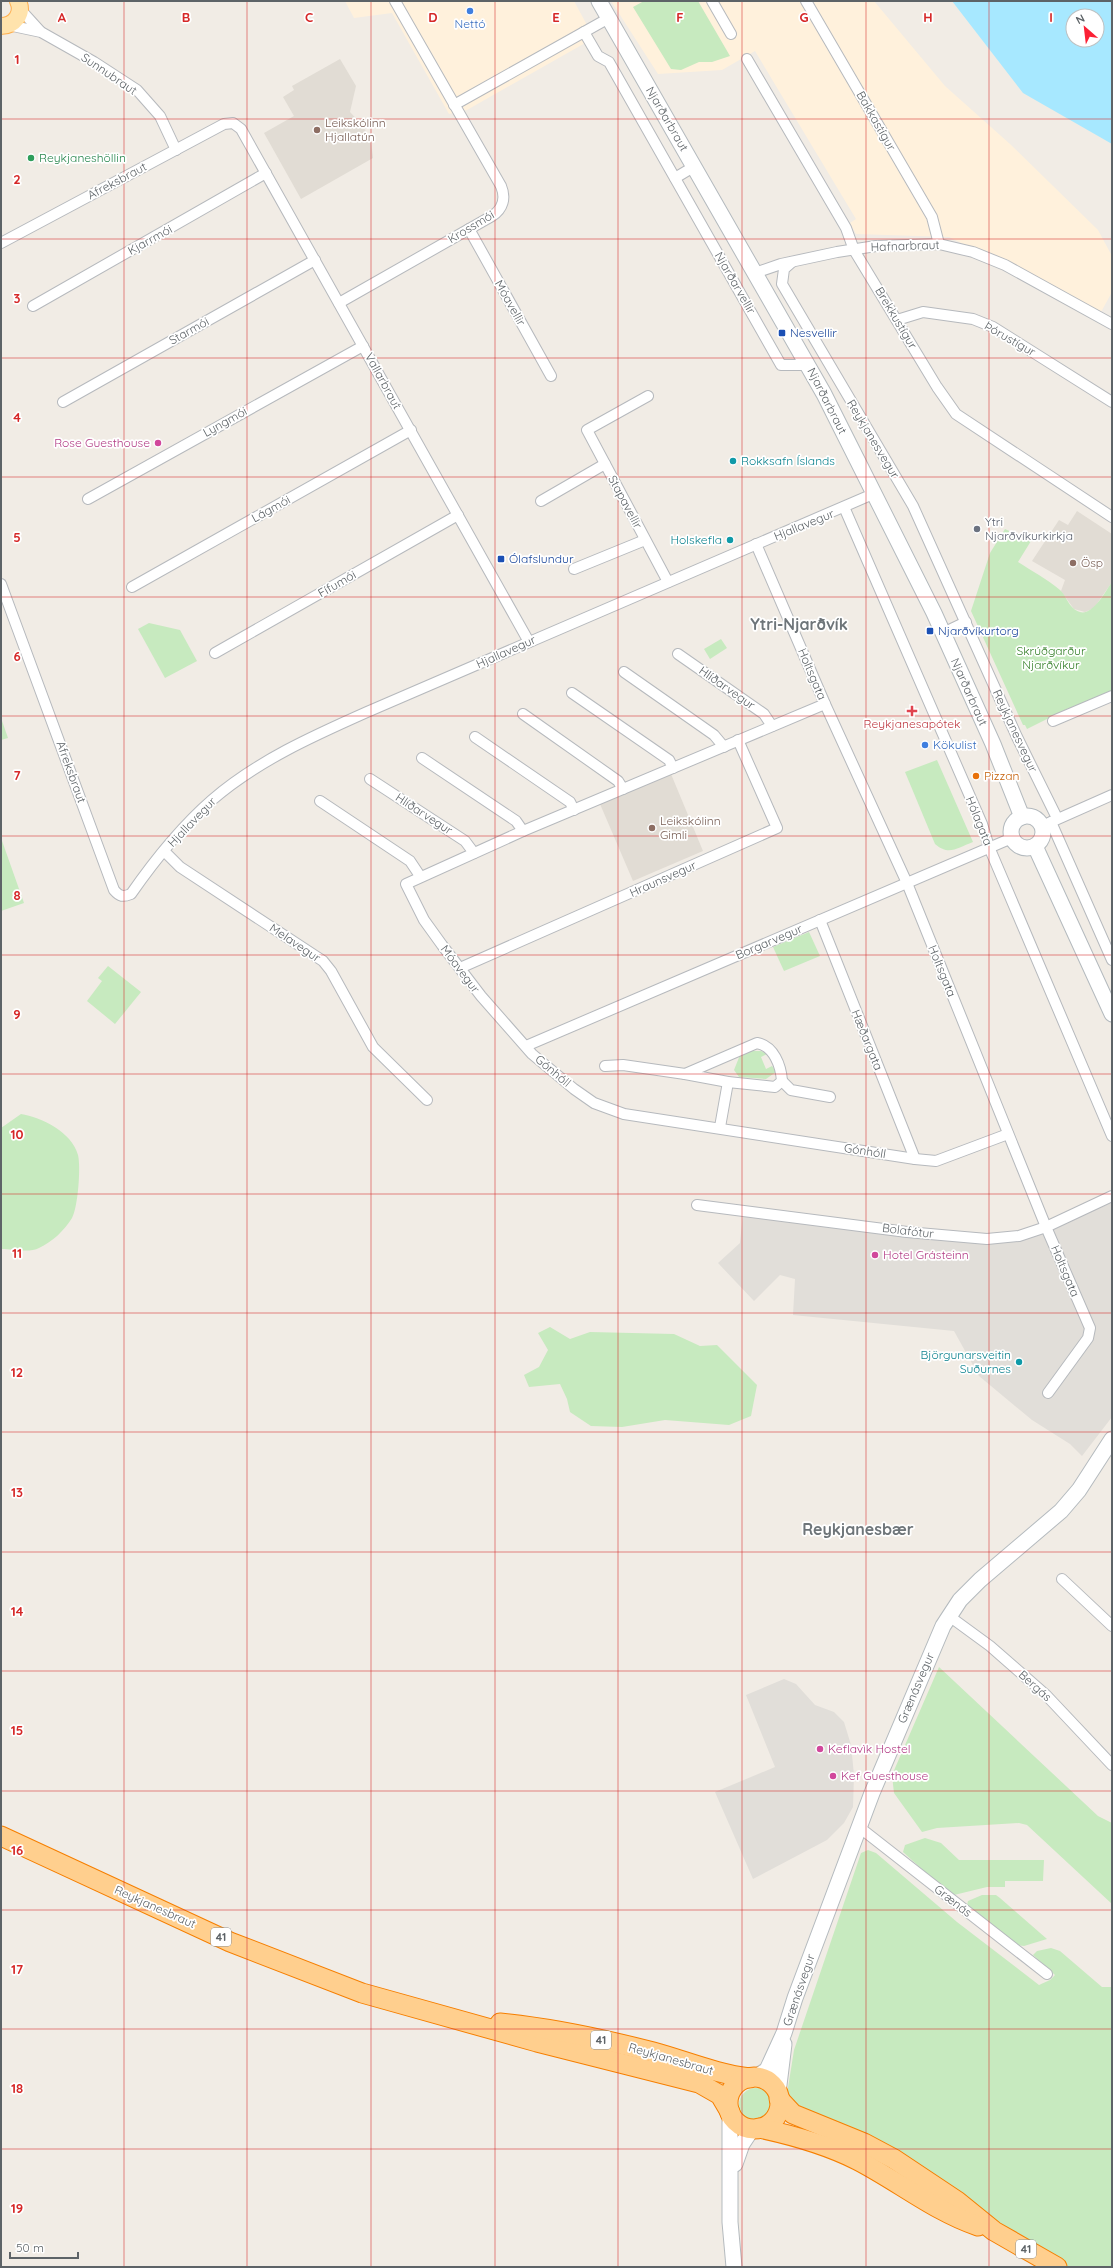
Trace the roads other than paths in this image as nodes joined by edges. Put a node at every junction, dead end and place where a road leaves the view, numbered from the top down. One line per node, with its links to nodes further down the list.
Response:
1 (395, 1): 12 (street, Krossmói)
2 (599, 1): 6 (main road, Njarðarbraut)
3 (712, 1): 10 (street)
4 (806, 1): 20 (street, Bakkastígur)
5 (21, 5): 7 (main road); 8 (street, Sunnubraut)
6 (609, 18): 9 (street); 15 (main road, Njarðarbraut)
7 (5, 26): 8 (street, Sunnubraut)
8 (41, 32): 14 (street, Sunnubraut)
9 (584, 32): 12 (street); 17 (street, Njarðarvellir)
10 (731, 34)
11 (746, 59): 21 (street, Brekkustígur)
12 (454, 105): 18 (street, Krossmói)
13 (233, 123): 14 (street, Afreksbraut); 16 (street, Vallarbraut)
14 (176, 150): 19 (street, Afreksbraut)
15 (695, 166): 17 (street); 24 (main road, Njarðarbraut)
16 (266, 173): 22 (street, Vallarbraut); 26 (street, Kjarrmói)
17 (675, 178): 30 (street, Njarðarvellir)
18 (469, 229): 25 (street, Krossmói); 31 (street, Móavellir)
19 (1, 243)
20 (939, 244): 21 (street, Hafnarbraut); 28 (street, Hafnarbraut)
21 (854, 250): 23 (street, Hafnarbraut); 27 (street, Brekkustígur)
22 (315, 260): 25 (street, Vallarbraut); 33 (street, Starmói)
23 (792, 262): 24 (street, Hafnarbraut); 49 (street, Reykjanesvegur)
24 (755, 273): 30 (main road, Njarðarbraut)
25 (339, 303): 29 (street, Vallarbraut)
26 (33, 306)
27 (897, 320): 34 (street, Þórustígur); 42 (street, Brekkustígur)
28 (1112, 324)
29 (363, 346): 35 (street, Vallarbraut); 38 (street, Lyngmói)
30 (808, 365): 37 (main road, Njarðarbraut)
31 (551, 376)
32 (648, 396): 36 (street, Stapavellir)
33 (63, 402)
34 (1112, 402)
35 (411, 430): 41 (street, Vallarbraut); 48 (street, Lágmói)
36 (605, 464): 39 (street, Stapavellir); 43 (street, Stapavellir)
37 (873, 494): 40 (street, Hjallavegur); 50 (main road, Njarðarbraut)
38 (88, 499)
39 (541, 501)
40 (844, 507): 44 (street, Hjallavegur); 76 (street, Hólagata)
41 (458, 515): 51 (street, Vallarbraut); 52 (street, Fífumói)
42 (1112, 517)
43 (645, 540): 45 (street, Stapavellir); 46 (street, Stapavellir)
44 (756, 544): 46 (street, Hjallavegur); 57 (street, Holtsgata)
45 (574, 569)
46 (668, 582): 51 (street, Hjallavegur)
47 (1, 584): 77 (street, Afreksbraut)
48 (132, 587)
49 (966, 622): 50 (street); 72 (street, Reykjanesvegur)
50 (942, 633): 71 (main road, Njarðarbraut)
51 (529, 642): 77 (street, Hjallavegur)
52 (215, 653)
53 (678, 654): 60 (street, Hlíðarvegur)
54 (624, 672): 63 (street)
55 (572, 694): 65 (street)
56 (1112, 696): 59 (street)
57 (825, 704): 60 (street); 80 (street, Holtsgata)
58 (523, 714): 67 (street)
59 (1053, 721)
60 (772, 726): 62 (street)
61 (475, 737): 70 (street)
62 (738, 740): 63 (street); 83 (street, Hraunsvegur)
63 (724, 746): 65 (street)
64 (422, 758): 73 (street)
65 (673, 768): 67 (street)
66 (370, 779): 78 (street, Hlíðarvegur)
67 (623, 789): 70 (street)
68 (1112, 795): 72 (street)
69 (320, 801): 79 (street)
70 (574, 810): 73 (street)
71 (1022, 817): 72 (main road); 74 (main road)
72 (1050, 822): 75 (main road); 82 (street, Reykjanesvegur)
73 (523, 831): 78 (street)
74 (1012, 838): 75 (main road); 76 (street, Borgarvegur)
75 (1035, 846): 84 (main road)
76 (989, 847): 80 (street, Borgarvegur); 94 (street, Hólagata)
77 (164, 851): 91 (street, Melavegur)
78 (474, 853): 79 (street)
79 (420, 876): 83 (street, Móavegur)
80 (907, 883): 81 (street, Borgarvegur); 93 (street, Holtsgata)
81 (820, 920): 85 (street, Borgarvegur); 95 (street, Hæðargata)
82 (1112, 960)
83 (460, 968): 85 (street, Móavegur)
84 (1112, 1014)
85 (526, 1046): 92 (street, Gónhóll)
86 (605, 1066): 87 (street)
87 (685, 1074): 88 (street); 89 (street)
88 (782, 1080): 89 (street); 90 (street)
89 (728, 1082): 92 (street)
90 (830, 1097)
91 (427, 1100)
92 (720, 1127): 95 (street, Gónhóll)
93 (1008, 1134): 95 (street, Gónhóll); 98 (street, Holtsgata)
94 (1112, 1136)
95 (915, 1159)
96 (1112, 1196): 98 (street, Bolafótur)
97 (697, 1205): 98 (street, Bolafótur)
98 (1046, 1227): 99 (street, Holtsgata)
99 (1048, 1393)
100 (1112, 1439): 102 (main road, Grænásvegur)
101 (1062, 1579): 103 (street)
102 (949, 1616): 104 (street, Bergás); 105 (main road, Grænásvegur)
103 (1112, 1626)
104 (1112, 1765)
105 (859, 1827): 107 (street, Grænás); 109 (main road, Grænásvegur)
106 (1, 1836): 108 (highway, Reykjanesbraut / 41)
107 (1047, 1974)
108 (449, 2017): 110 (highway, Reykjanesbraut / 41); 112 (highway, Reykjanesbraut / 41)
109 (784, 2033): 110 (main road, Grænásvegur); 111 (main road, Grænásvegur)
110 (753, 2078): 111 (highway, Reykjanesbraut / 41); 112 (highway)
111 (778, 2096): 113 (highway); 115 (highway, Reykjanesbraut / 41)
112 (730, 2112): 113 (highway, Reykjanesbraut / 41); 114 (main road)
113 (755, 2128): 114 (main road); 115 (highway, Reykjanesbraut / 41)
114 (730, 2180): 116 (main road)
115 (994, 2231): 117 (highway, Reykjanesbraut / 41)
116 (734, 2267)
117 (1057, 2267)

